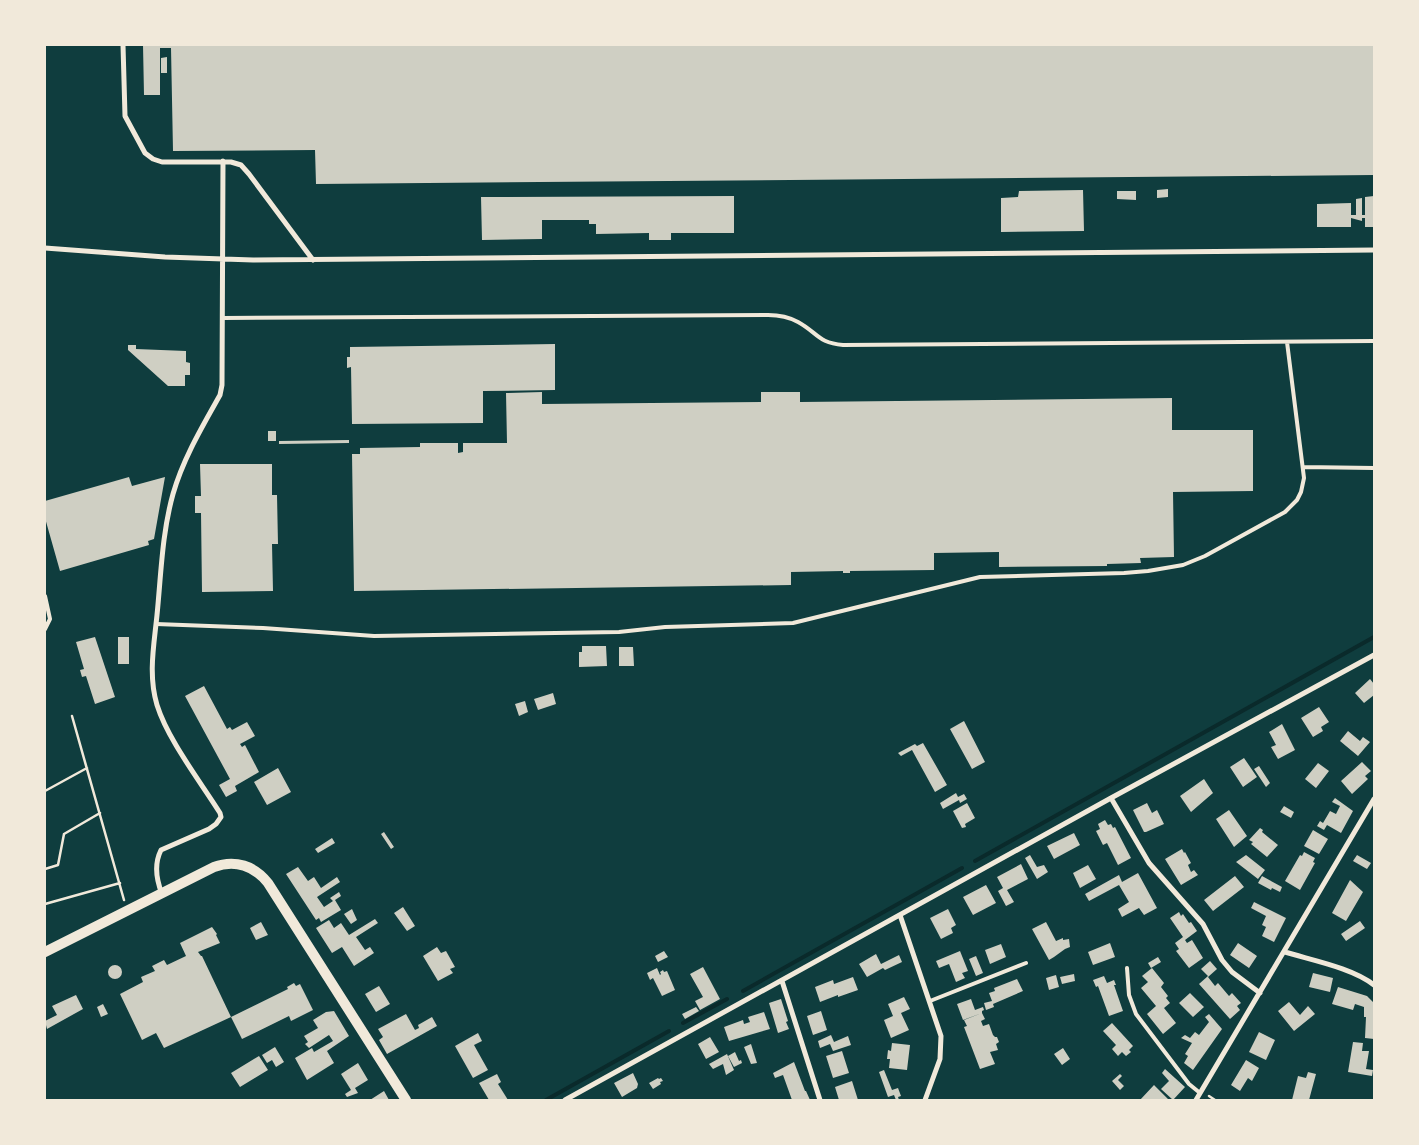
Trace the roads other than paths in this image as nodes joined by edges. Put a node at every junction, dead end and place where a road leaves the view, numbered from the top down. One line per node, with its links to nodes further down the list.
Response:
1 (123, 45): 2 (street)
2 (223, 161): 7 (street); 8 (street)
3 (45, 248): 6 (street)
4 (1374, 250): 8 (street)
5 (45, 252): 6 (street)
6 (75, 252): 7 (street)
7 (224, 260): 8 (street); 9 (street)
8 (313, 260)
9 (223, 318): 11 (lane); 15 (street)
10 (1374, 341): 11 (lane)
11 (1287, 342): 12 (lane)
12 (1302, 467): 13 (lane); 15 (lane)
13 (1374, 468)
14 (45, 596): 16 (lane)
15 (156, 624): 20 (street)
16 (45, 629)
17 (1374, 655): 18 (street)
18 (1111, 798): 21 (street); 28 (street)
19 (1374, 799): 23 (street)
20 (162, 894): 22 (main road); 31 (main road)
21 (900, 915): 26 (street); 29 (street)
22 (45, 952)
23 (1285, 952): 27 (street); 28 (street)
24 (1026, 963): 29 (lane)
25 (1127, 968): 30 (lane)
26 (782, 981): 32 (street); 33 (street)
27 (1374, 985)
28 (1260, 993): 30 (street)
29 (930, 1001): 34 (street)
30 (1200, 1094): 35 (street)
31 (406, 1100)
32 (565, 1100)
33 (820, 1100)
34 (926, 1100)
35 (1196, 1100)

